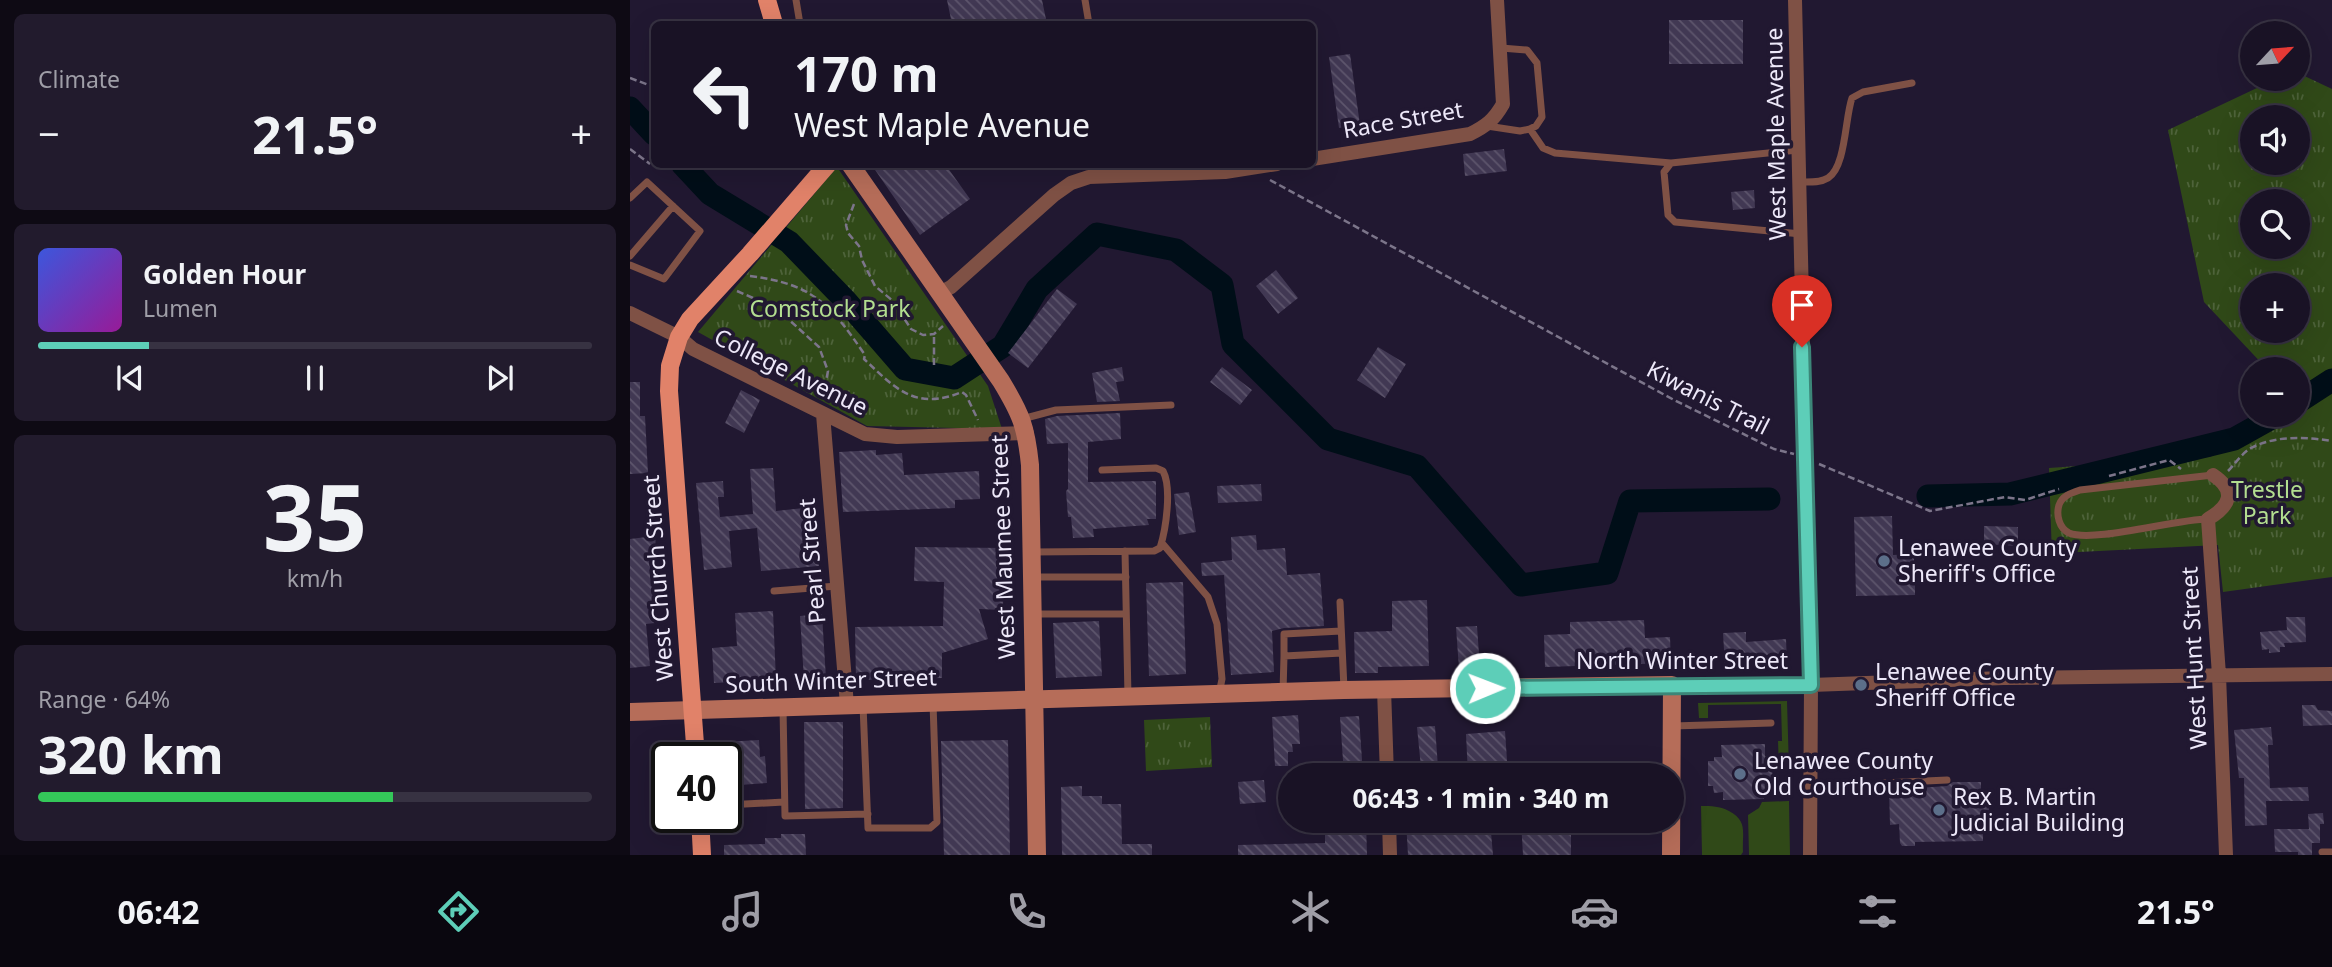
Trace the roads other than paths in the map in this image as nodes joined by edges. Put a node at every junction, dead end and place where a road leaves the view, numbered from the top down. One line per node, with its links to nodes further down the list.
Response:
1 (767, 0): 6 (main road)
2 (796, 0): 7 (lane)
3 (1085, 0): 8 (lane)
4 (1497, 0): 9 (street)
5 (1796, 0): 13 (street, West Maple Avenue)
6 (773, 21)
7 (800, 21)
8 (1088, 21)
9 (1501, 48): 11 (street); 12 (lane)
10 (1912, 83): 20 (lane)
11 (1492, 121): 12 (lane); 14 (street, Race Street)
12 (1530, 130): 15 (lane)
13 (1799, 150): 15 (lane); 20 (street, West Maple Avenue)
14 (1316, 158)
15 (1671, 163): 23 (lane)
16 (825, 168): 28 (main road, West Church Street)
17 (853, 168): 26 (street, West Maumee Street)
18 (1254, 168): 19 (street)
19 (1123, 169): 26 (street)
20 (1800, 182): 23 (street, West Maple Avenue)
21 (630, 198): 22 (lane)
22 (673, 206): 24 (lane); 25 (lane)
23 (1801, 234): 51 (street, West Maple Avenue)
24 (630, 256)
25 (630, 265)
26 (940, 293): 31 (street, West Maumee Street)
27 (630, 313): 28 (street, College Avenue)
28 (679, 337): 30 (street, College Avenue); 61 (main road, West Church Street)
29 (1171, 405): 31 (lane)
30 (823, 414): 31 (street, College Avenue); 40 (street, Pearl Street)
31 (1024, 426): 37 (street, West Maumee Street)
32 (1102, 470): 35 (lane)
33 (2216, 472): 34 (street); 34 (lane)
34 (2208, 519): 49 (street, West Hunt Street)
35 (1162, 543): 36 (lane); 55 (lane)
36 (1125, 551): 37 (lane); 39 (lane)
37 (1031, 552): 38 (street, West Maumee Street)
38 (1031, 577): 39 (lane); 43 (street, West Maumee Street)
39 (1126, 577): 44 (lane)
40 (837, 586): 41 (lane); 59 (street, Pearl Street)
41 (774, 591)
42 (1340, 602): 45 (lane)
43 (1032, 614): 44 (lane); 57 (street, West Maumee Street)
44 (1126, 614): 56 (lane)
45 (1341, 631): 46 (lane); 47 (lane)
46 (1342, 653): 47 (lane); 53 (lane)
47 (1284, 656): 54 (lane)
48 (2332, 674): 49 (street, North Winter Street)
49 (2219, 675): 51 (street, North Winter Street); 81 (street, West Hunt Street)
50 (1672, 685): 51 (street, North Winter Street); 52 (street, North Winter Street); 64 (street)
51 (1811, 685): 80 (street, West Maple Avenue)
52 (1384, 689): 53 (street, North Winter Street); 66 (street)
53 (1344, 690): 54 (street, North Winter Street)
54 (1283, 692): 55 (street, North Winter Street)
55 (1219, 694): 56 (street, North Winter Street)
56 (1128, 697): 57 (street, North Winter Street)
57 (1033, 700): 58 (street, South Winter Street); 77 (street, West Maumee Street)
58 (933, 702): 59 (street, South Winter Street); 71 (lane)
59 (855, 704): 60 (street, South Winter Street); 71 (lane)
60 (783, 708): 61 (street, South Winter Street); 69 (lane)
61 (693, 709): 62 (street, South Winter Street); 65 (main road, West Church Street)
62 (630, 712)
63 (1771, 723): 64 (lane)
64 (1672, 726): 79 (street)
65 (695, 742)
66 (1387, 763)
67 (1947, 780): 68 (lane)
68 (1883, 783)
69 (785, 802): 70 (lane); 71 (lane)
70 (742, 804)
71 (867, 814)
72 (701, 833): 76 (main road)
73 (1389, 833): 78 (street)
74 (2322, 852): 75 (lane)
75 (2332, 852)
76 (702, 855)
77 (1037, 855)
78 (1390, 855)
79 (1671, 855)
80 (1810, 855)
81 (2226, 855)

